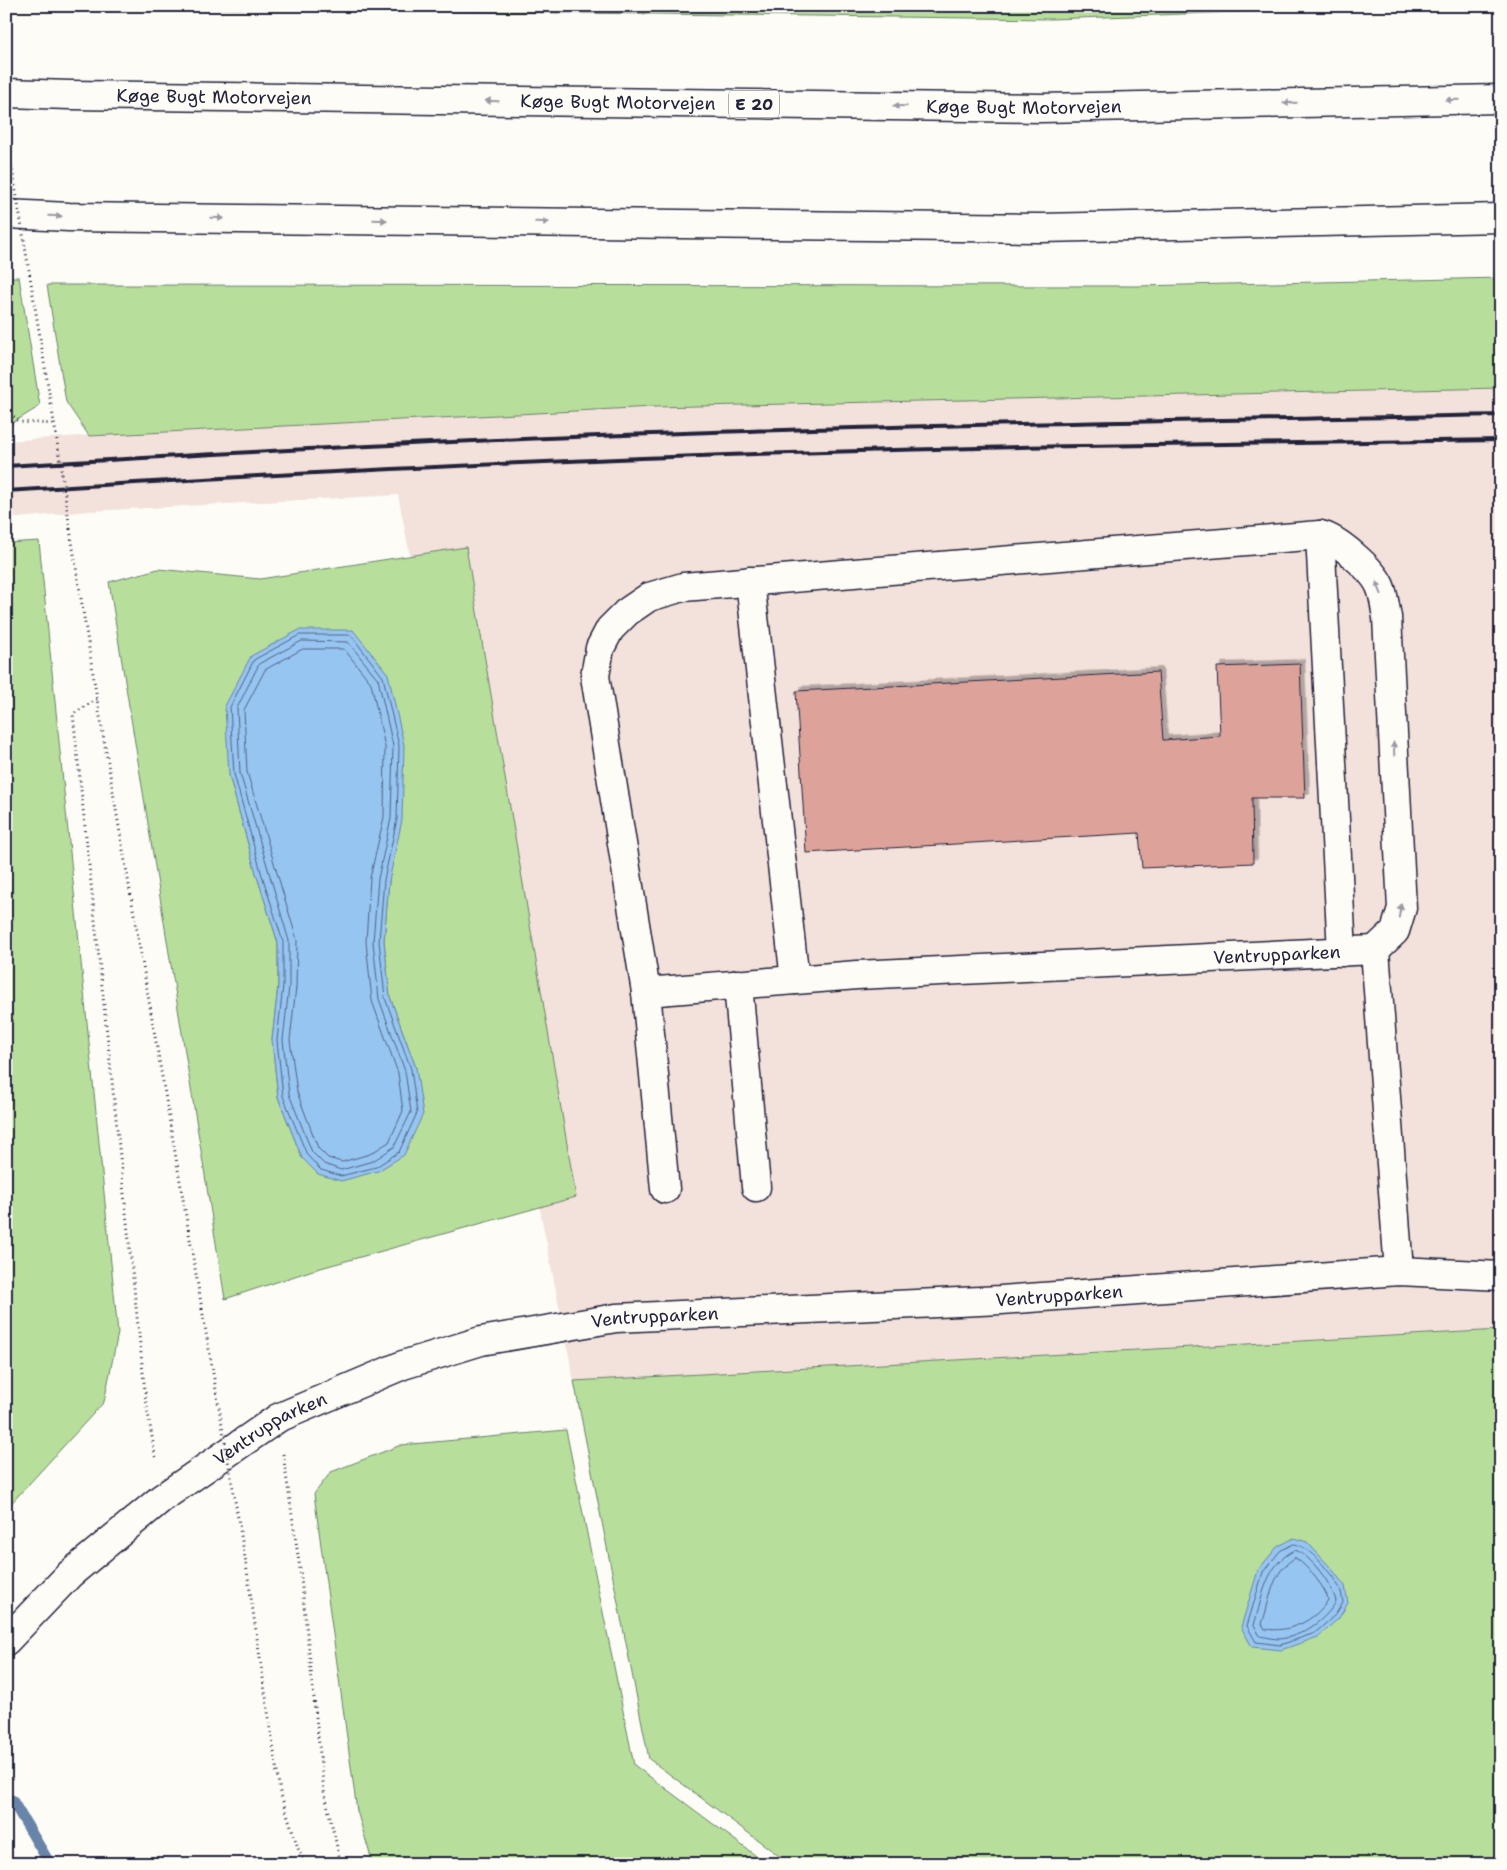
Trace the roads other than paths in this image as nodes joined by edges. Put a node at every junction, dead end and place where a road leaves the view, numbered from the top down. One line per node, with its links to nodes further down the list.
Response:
1 (6, 93): 2 (main road, Køge Bugt Motorvejen / E 20, one-way to 1)
2 (1501, 99)
3 (6, 214): 4 (main road, one-way to 4)
4 (1501, 218)
5 (1320, 535): 6 (main road); 7 (main road, one-way to 5); 8 (main road)
6 (750, 581): 9 (main road); 11 (main road)
7 (1375, 950): 8 (main road, Ventrupparken); 14 (main road)
8 (1342, 952): 9 (main road, Ventrupparken)
9 (795, 980): 10 (main road, Ventrupparken)
10 (738, 984): 11 (main road, Ventrupparken); 12 (main road)
11 (646, 992): 13 (main road)
12 (756, 1188)
13 (665, 1190)
14 (1399, 1271): 15 (main road, Ventrupparken); 16 (main road, Ventrupparken)
15 (1501, 1276)
16 (6, 1641)

